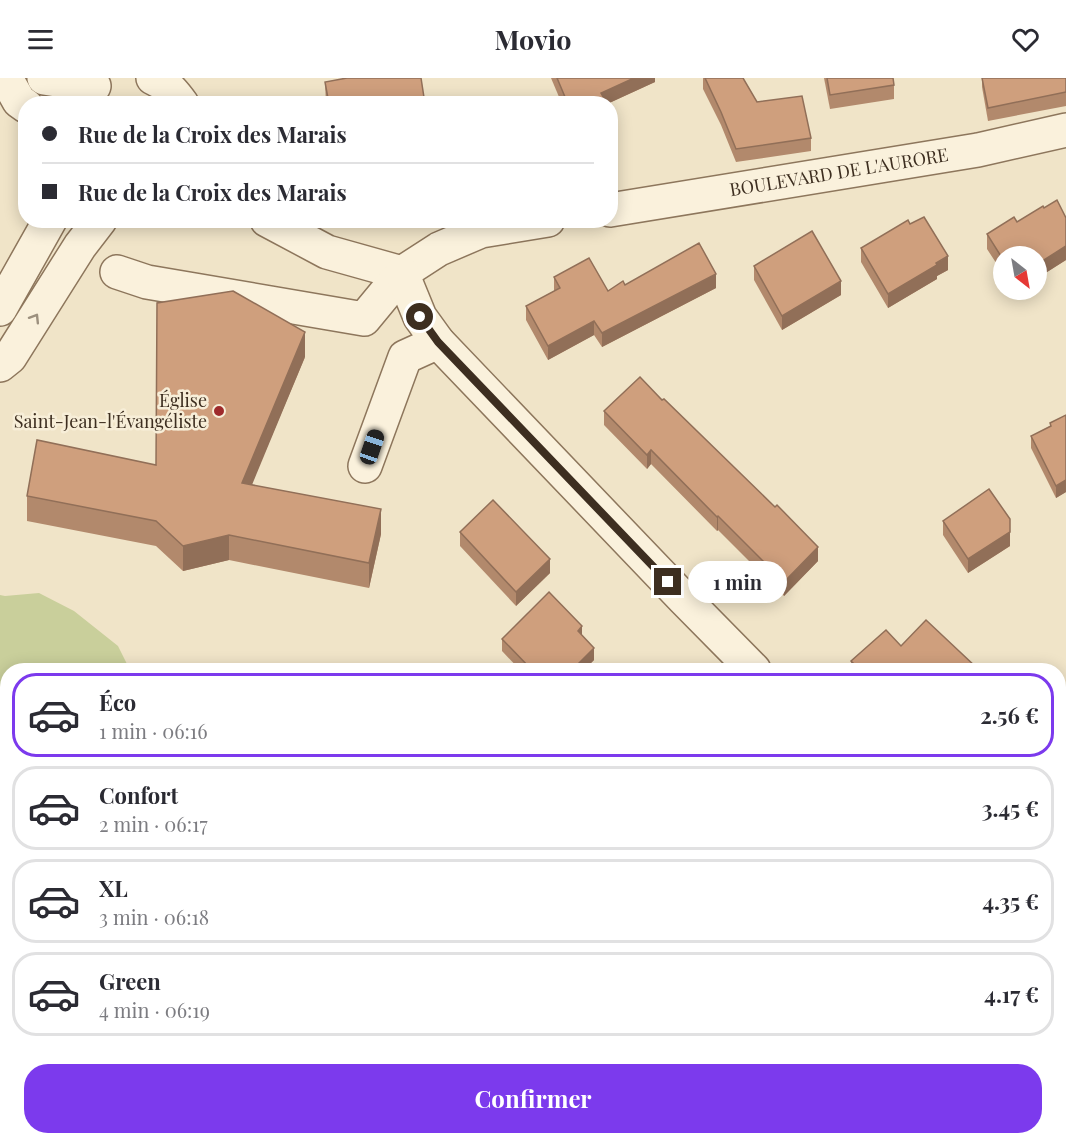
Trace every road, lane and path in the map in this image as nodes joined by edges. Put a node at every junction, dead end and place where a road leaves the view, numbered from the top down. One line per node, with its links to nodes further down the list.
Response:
1 (44, 78): 5 (street)
2 (153, 78): 6 (street)
3 (191, 78): 7 (street)
4 (11, 79): 8 (street)
5 (94, 89)
6 (176, 96)
7 (185, 96)
8 (18, 98)
9 (1066, 130): 10 (street, BOULEVARD DE L'AURORE)
10 (618, 209)
11 (46, 228): 17 (street)
12 (94, 228): 19 (street, one-way to 12)
13 (282, 228): 16 (street)
14 (499, 228): 16 (street)
15 (117, 272): 16 (street)
16 (402, 273): 18 (street)
17 (0, 309)
18 (438, 342): 20 (street); 21 (street)
19 (0, 364)
20 (365, 466)
21 (747, 663)

